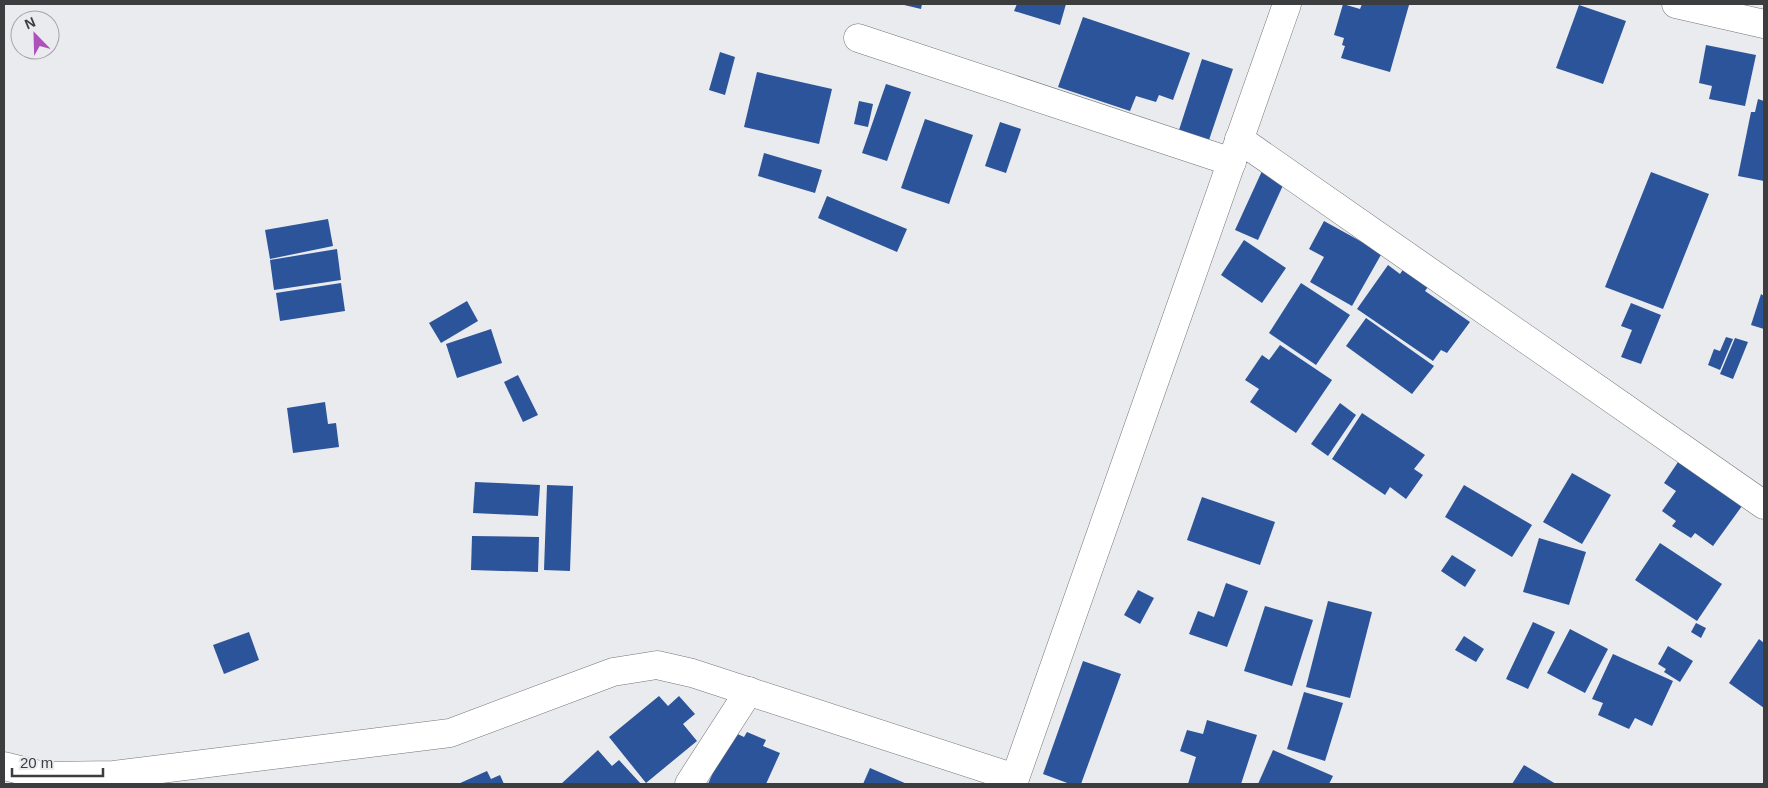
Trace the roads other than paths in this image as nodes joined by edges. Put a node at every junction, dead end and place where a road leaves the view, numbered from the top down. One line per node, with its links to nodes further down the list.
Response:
1 (1287, 4): 5 (street)
2 (1676, 4): 3 (street)
3 (1764, 24)
4 (858, 38): 5 (street)
5 (1235, 151): 6 (street); 9 (street)
6 (1764, 506)
7 (749, 691): 8 (street); 9 (street); 10 (street)
8 (4, 766)
9 (1014, 781)
10 (689, 784)

